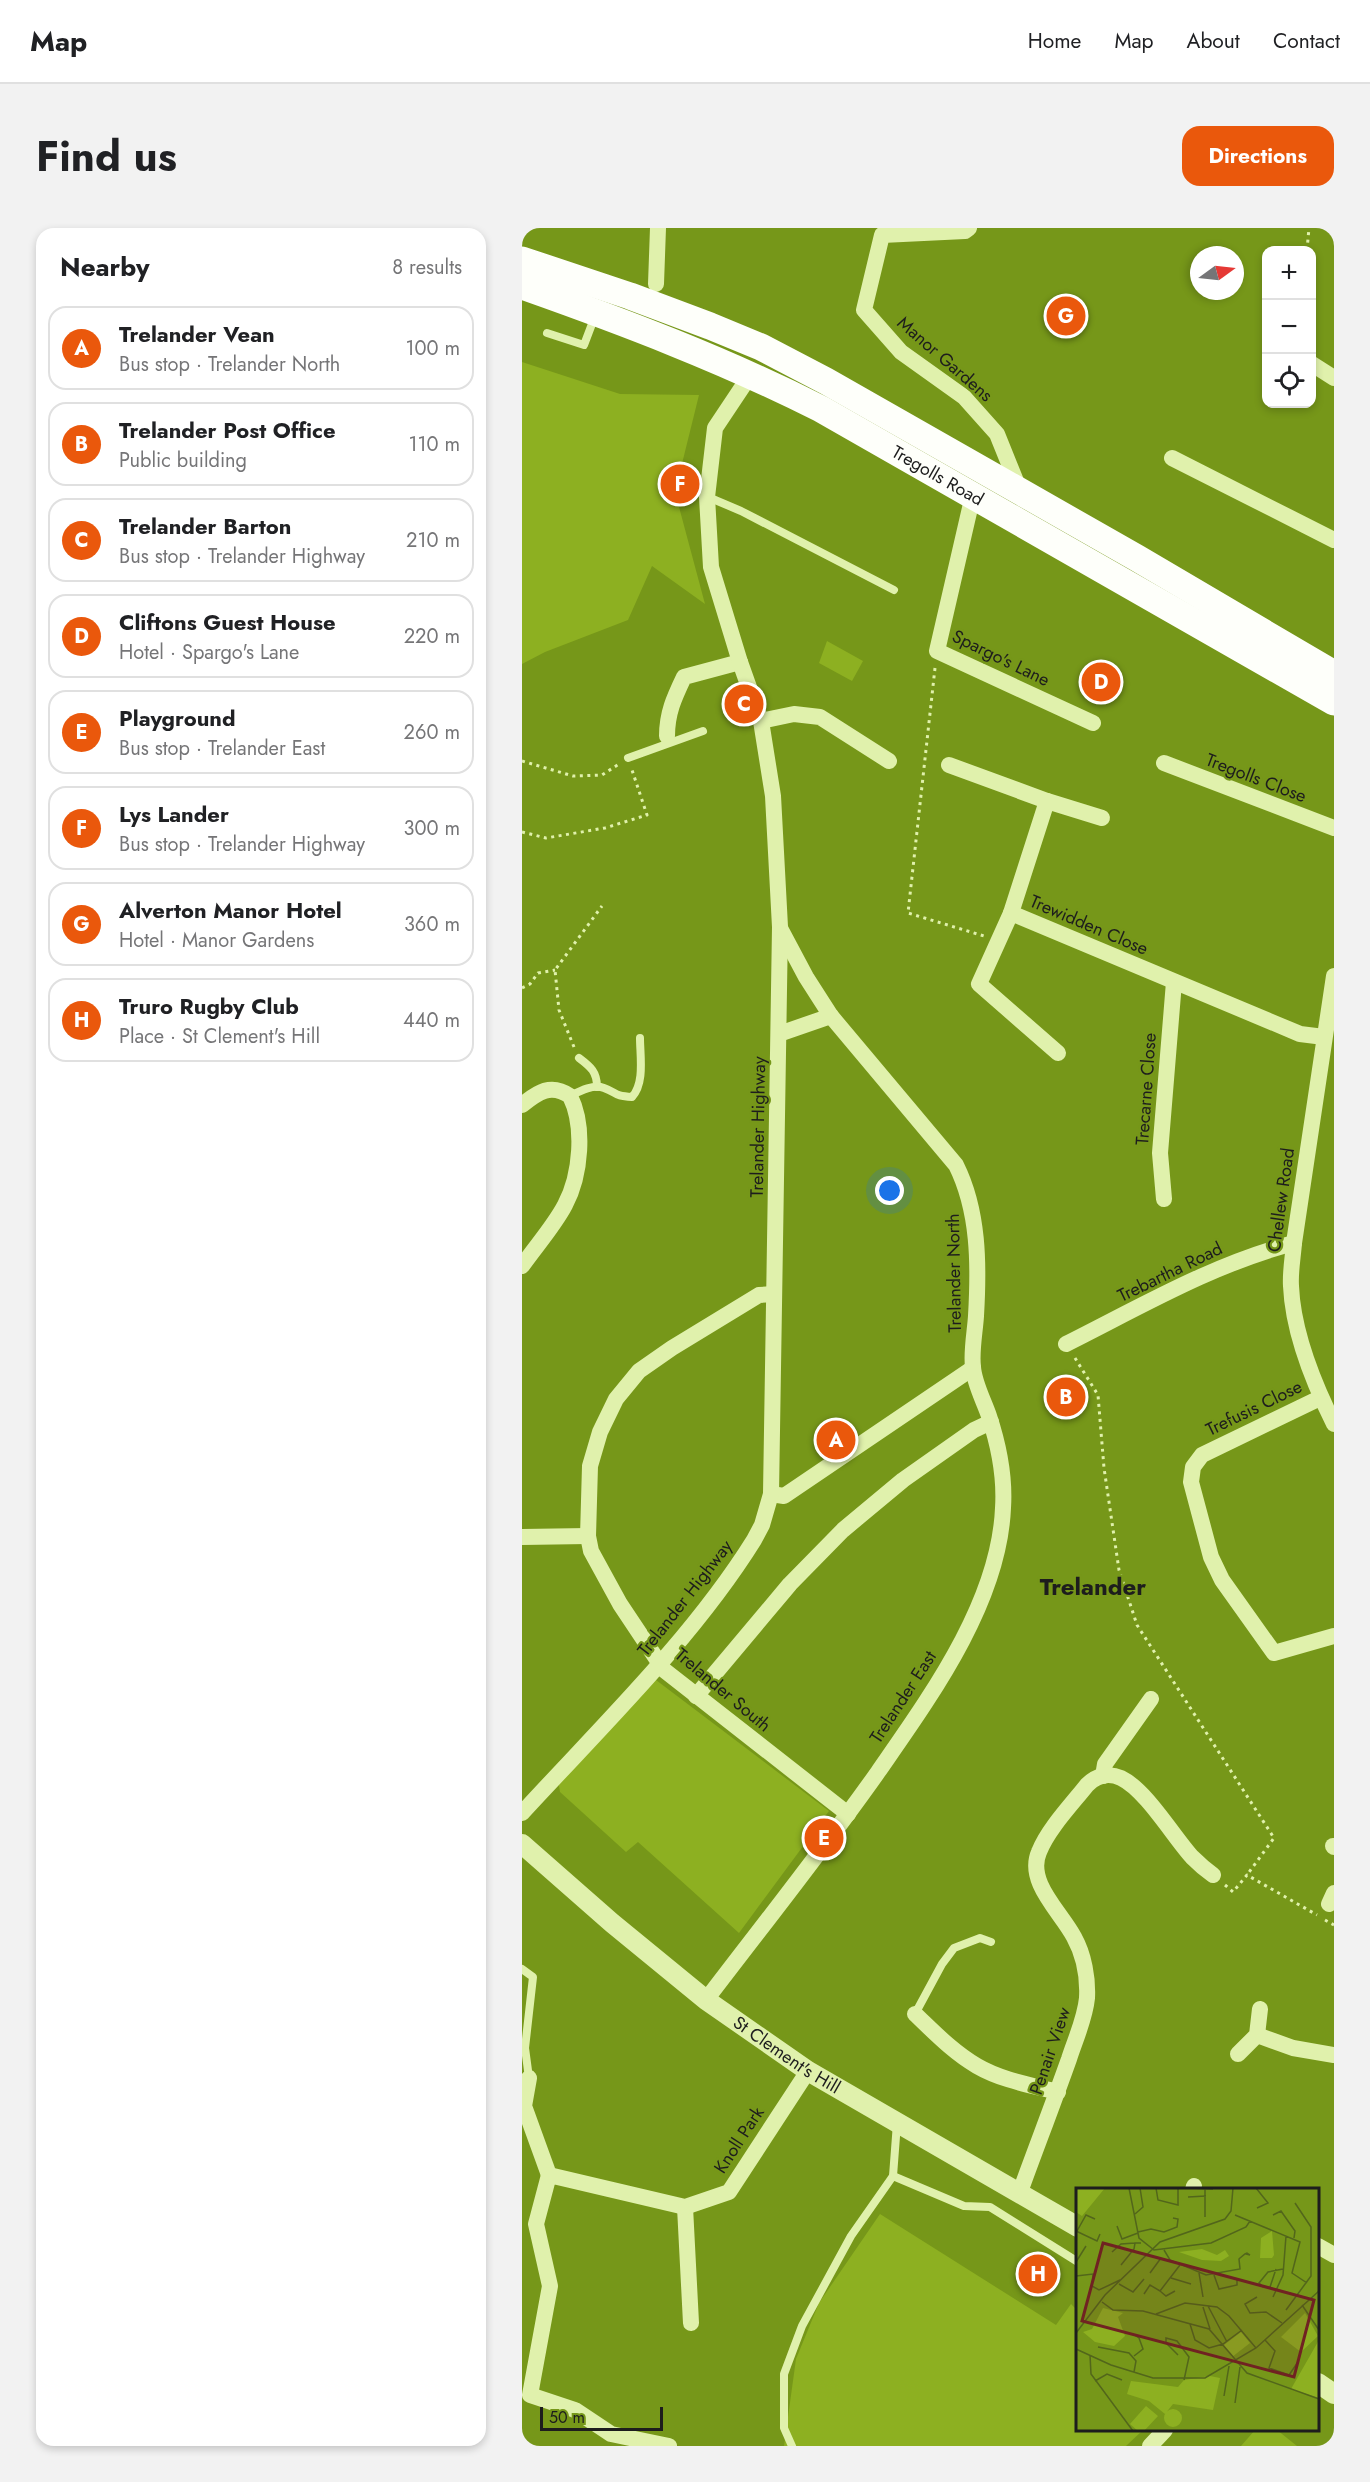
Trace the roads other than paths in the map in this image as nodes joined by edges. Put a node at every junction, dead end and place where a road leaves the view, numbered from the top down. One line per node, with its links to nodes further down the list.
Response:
1 (658, 228): 4 (street)
2 (969, 228): 13 (street, Manor Gardens)
3 (522, 260): 6 (highway, Tregolls Road)
4 (656, 284)
5 (522, 286): 7 (highway, Tregolls Road)
6 (630, 296): 10 (highway); 13 (highway, Tregolls Road)
7 (596, 312): 8 (lane); 10 (highway, Tregolls Road)
8 (547, 333)
9 (1316, 367): 11 (street)
10 (751, 374): 14 (highway, Tregolls Road); 15 (street, Trelander Highway)
11 (1334, 378)
12 (1172, 458): 16 (street)
13 (1020, 492): 19 (highway, Tregolls Road)
14 (973, 495): 20 (highway, Tregolls Road); 22 (street, Spargo's Lane)
15 (707, 497): 17 (lane); 18 (street, Trelander Highway)
16 (1334, 540)
17 (894, 590)
18 (740, 662): 21 (street, Trelander Highway); 24 (street)
19 (1334, 674)
20 (1334, 702)
21 (761, 721): 26 (street); 33 (street, Trelander Highway)
22 (1093, 723)
23 (703, 731): 24 (lane)
24 (668, 740): 25 (lane)
25 (628, 758)
26 (889, 761)
27 (1164, 763): 31 (street, Tregolls Close)
28 (949, 765): 29 (street)
29 (1047, 801): 30 (street); 32 (street, Trewidden Close)
30 (1102, 818)
31 (1334, 828)
32 (1011, 913): 35 (street, Trewidden Close); 40 (street)
33 (780, 927): 36 (street, Trelander North); 37 (street, Trelander Highway)
34 (1334, 976): 38 (street, Chellew Road)
35 (1174, 982): 38 (street, Trewidden Close); 45 (street, Trecarne Close)
36 (831, 1016): 37 (street); 50 (street, Trelander North)
37 (779, 1035): 48 (street, Trelander Highway)
38 (1324, 1037): 46 (street, Chellew Road)
39 (640, 1038): 42 (lane)
40 (1058, 1053)
41 (579, 1058): 42 (lane)
42 (597, 1087): 43 (lane)
43 (570, 1096): 44 (street); 47 (street)
44 (522, 1105)
45 (1164, 1199)
46 (1294, 1243): 49 (street, Trebartha Road); 51 (street, Chellew Road)
47 (522, 1266)
48 (774, 1294): 54 (street, Trelander Highway); 55 (street, Trelander South)
49 (1066, 1344)
50 (973, 1368): 52 (street, Trelander East); 54 (street)
51 (1320, 1398): 53 (street, Chellew Road); 57 (street, Trefusis Close)
52 (991, 1422): 59 (street); 63 (street, Trelander East)
53 (1334, 1424)
54 (771, 1494): 58 (street, Trelander Highway)
55 (588, 1536): 56 (street); 58 (street, Trelander South)
56 (522, 1537)
57 (1334, 1636)
58 (660, 1663): 59 (street, Trelander South); 62 (street, Trelander Highway)
59 (696, 1696): 63 (street, Trelander South)
60 (1151, 1699): 61 (street, Penair View)
61 (1103, 1776): 65 (street); 76 (street, Penair View)
62 (522, 1813)
63 (848, 1814): 68 (street, Trelander East)
64 (522, 1844): 68 (street, St Clement's Hill)
65 (1213, 1875)
66 (991, 1942): 70 (lane)
67 (522, 1969): 75 (lane)
68 (706, 2000): 74 (street, St Clement's Hill)
69 (1260, 2009): 71 (street)
70 (915, 2014): 76 (street)
71 (1257, 2035): 72 (street); 73 (street)
72 (1238, 2054)
73 (1334, 2055)
74 (808, 2071): 77 (street, St Clement's Hill); 81 (street, Knoll Park)
75 (529, 2078): 78 (street)
76 (1058, 2092): 80 (street, Penair View)
77 (897, 2122): 79 (lane); 80 (street, St Clement's Hill)
78 (549, 2175): 81 (street); 90 (street)
79 (892, 2176): 85 (lane); 91 (lane)
80 (1020, 2192): 82 (street, St Clement's Hill)
81 (685, 2207): 86 (street)
82 (1076, 2226)
83 (1319, 2247): 84 (street)
84 (1334, 2255)
85 (1076, 2261)
86 (692, 2323)
87 (1319, 2384): 88 (street)
88 (1334, 2394)
89 (1164, 2431): 92 (street)
90 (669, 2446)
91 (792, 2446)
92 (1150, 2446)

